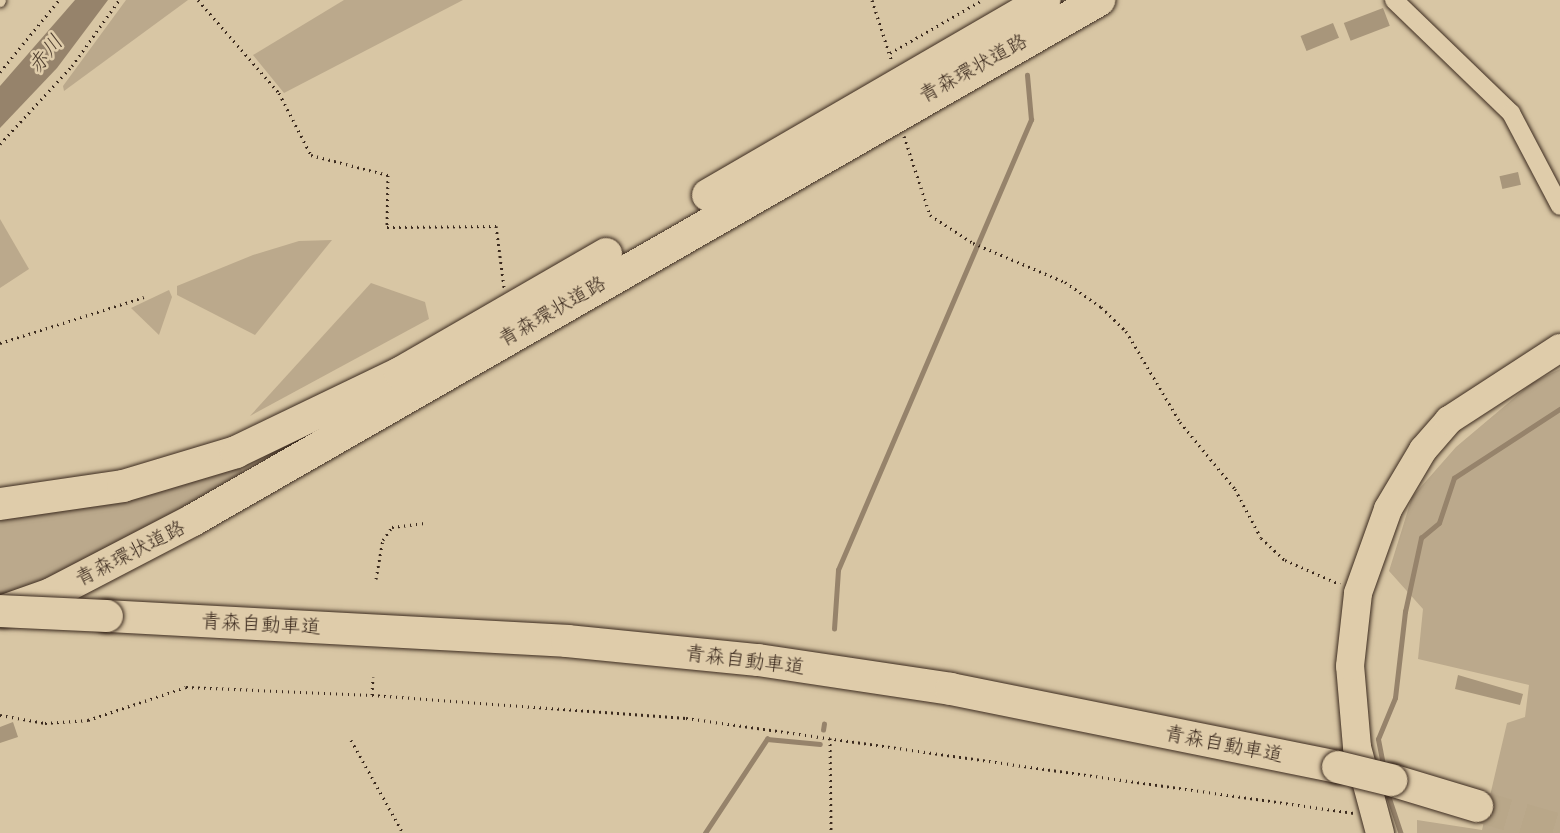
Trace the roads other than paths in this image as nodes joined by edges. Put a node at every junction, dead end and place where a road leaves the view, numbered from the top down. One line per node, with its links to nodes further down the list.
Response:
1 (1046, 0): 4 (highway, 青森環状道路)
2 (1099, 0): 4 (highway, 青森環状道路)
3 (1394, 0): 5 (street)
4 (897, 98): 7 (highway, 青森環状道路); 8 (highway, 青森環状道路)
5 (1560, 206)
6 (1560, 348): 10 (main road)
7 (0, 504)
8 (0, 612): 9 (highway, 青森自動車道, bridge)
9 (1477, 806)
10 (1377, 823)

